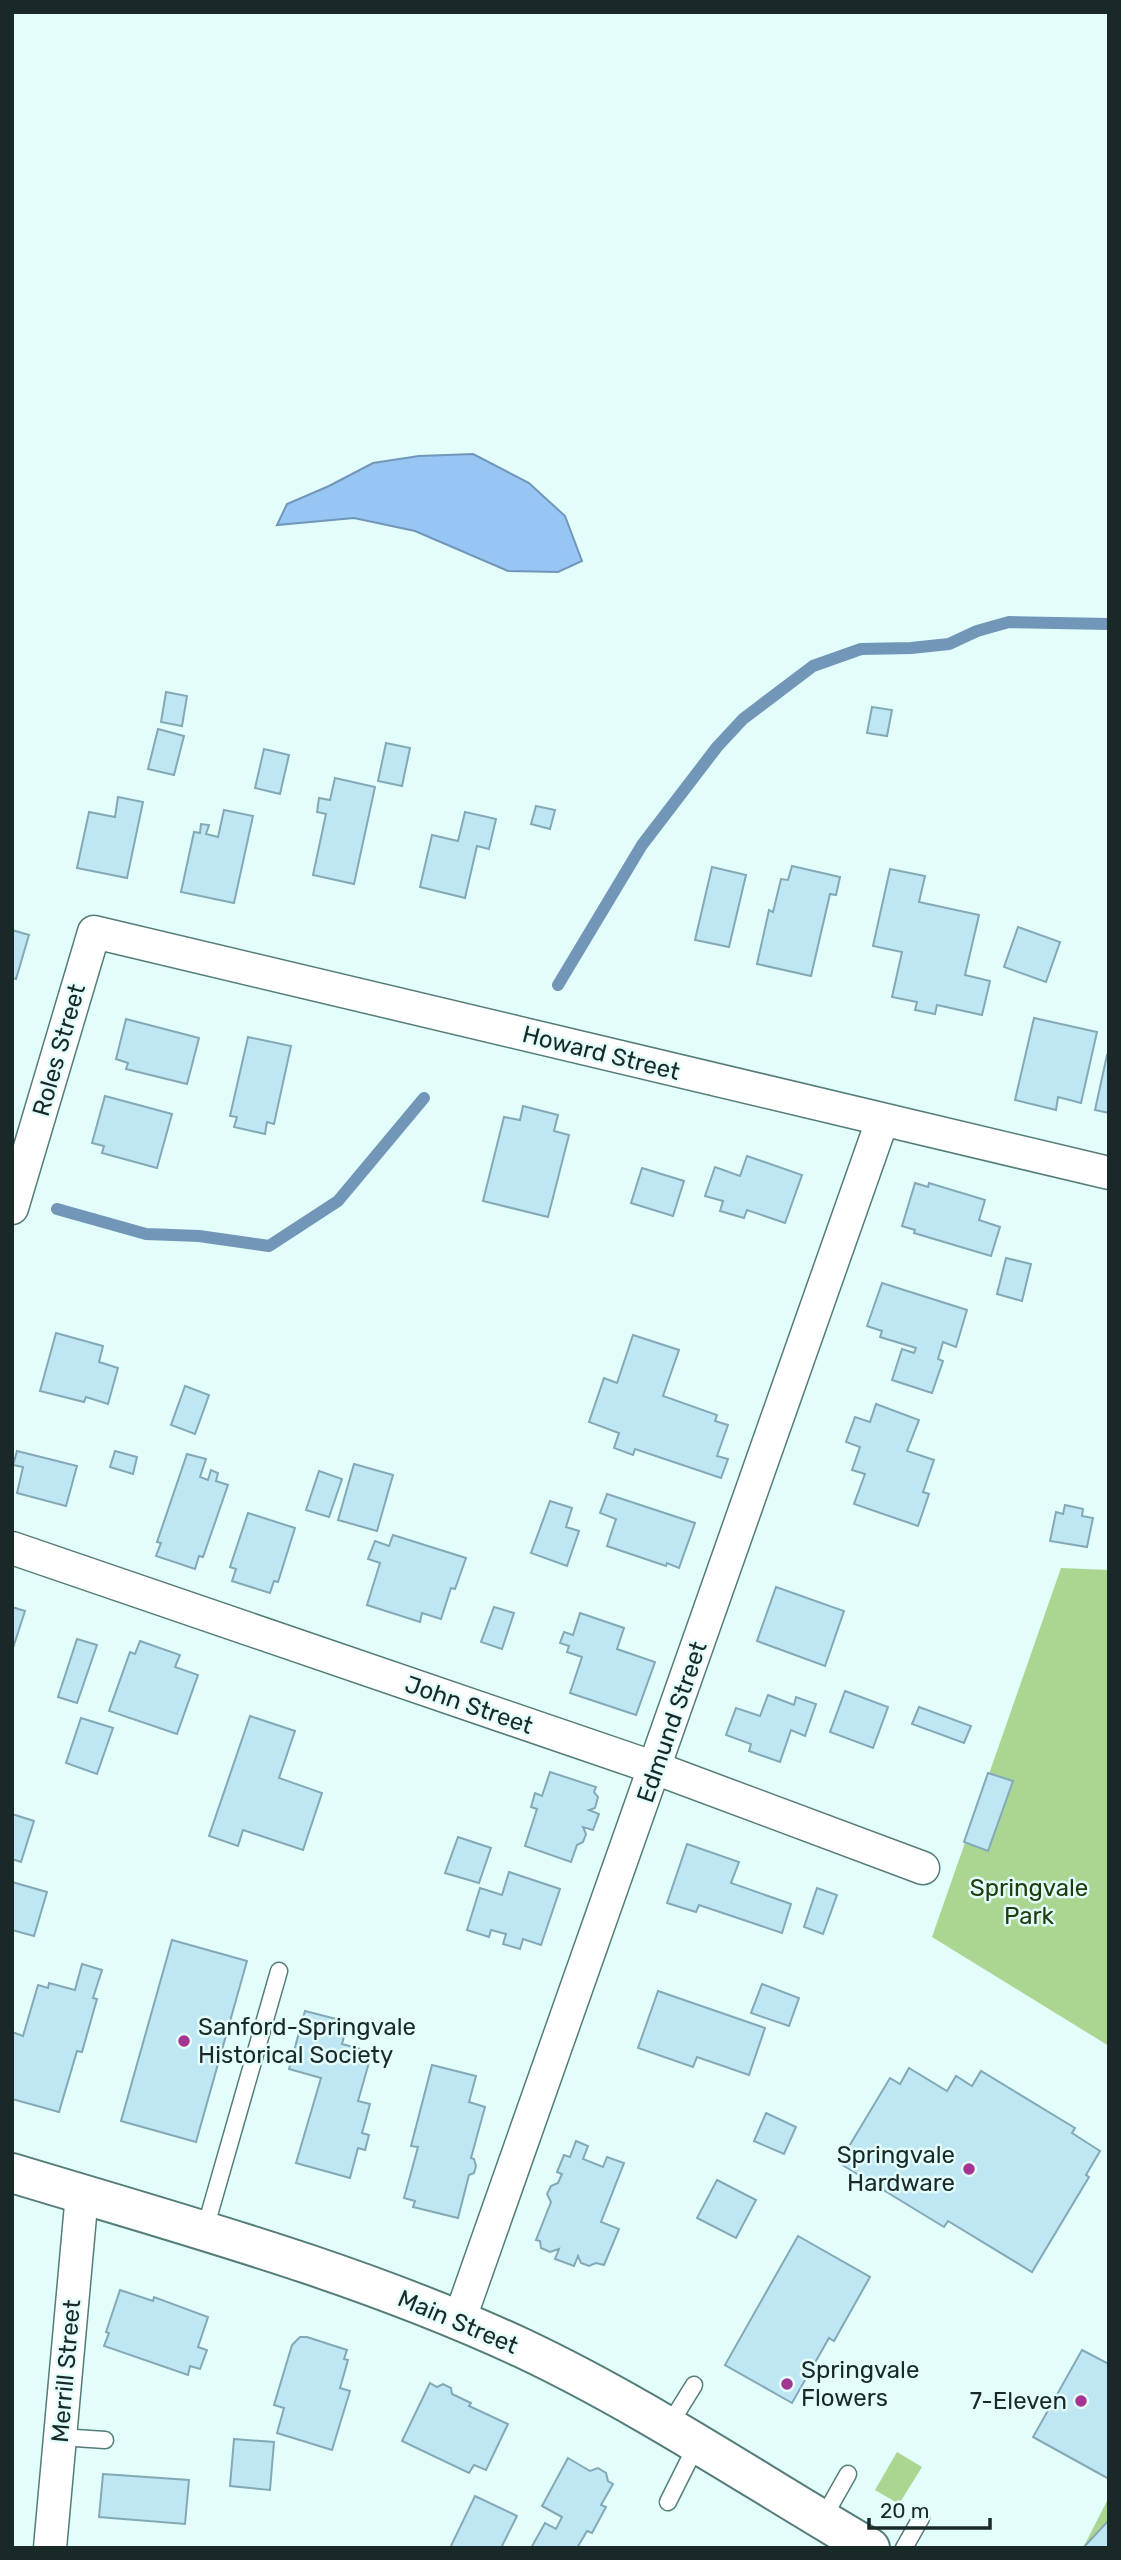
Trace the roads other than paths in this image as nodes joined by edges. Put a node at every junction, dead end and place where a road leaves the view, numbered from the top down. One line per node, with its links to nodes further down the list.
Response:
1 (94, 932): 2 (street, Howard Street); 4 (street, Roles Street)
2 (882, 1121): 3 (street, Howard Street); 6 (street, Edmund Street)
3 (1109, 1173)
4 (12, 1209)
5 (12, 1548): 6 (street, John Street)
6 (656, 1769): 7 (street, John Street); 12 (street, Edmund Street)
7 (923, 1868)
8 (279, 1971): 11 (lane)
9 (12, 2173): 10 (main road, Main Street)
10 (82, 2194): 11 (main road, Main Street); 15 (street, Merrill Street)
11 (205, 2230): 12 (main road, Main Street)
12 (459, 2321): 14 (main road, Main Street)
13 (694, 2385): 14 (lane)
14 (683, 2435): 18 (lane); 20 (main road, Main Street)
15 (60, 2437): 16 (lane); 21 (street, Merrill Street)
16 (105, 2440)
17 (848, 2474): 20 (lane)
18 (668, 2502)
19 (921, 2518): 22 (lane)
20 (847, 2538)
21 (50, 2548)
22 (904, 2548)

